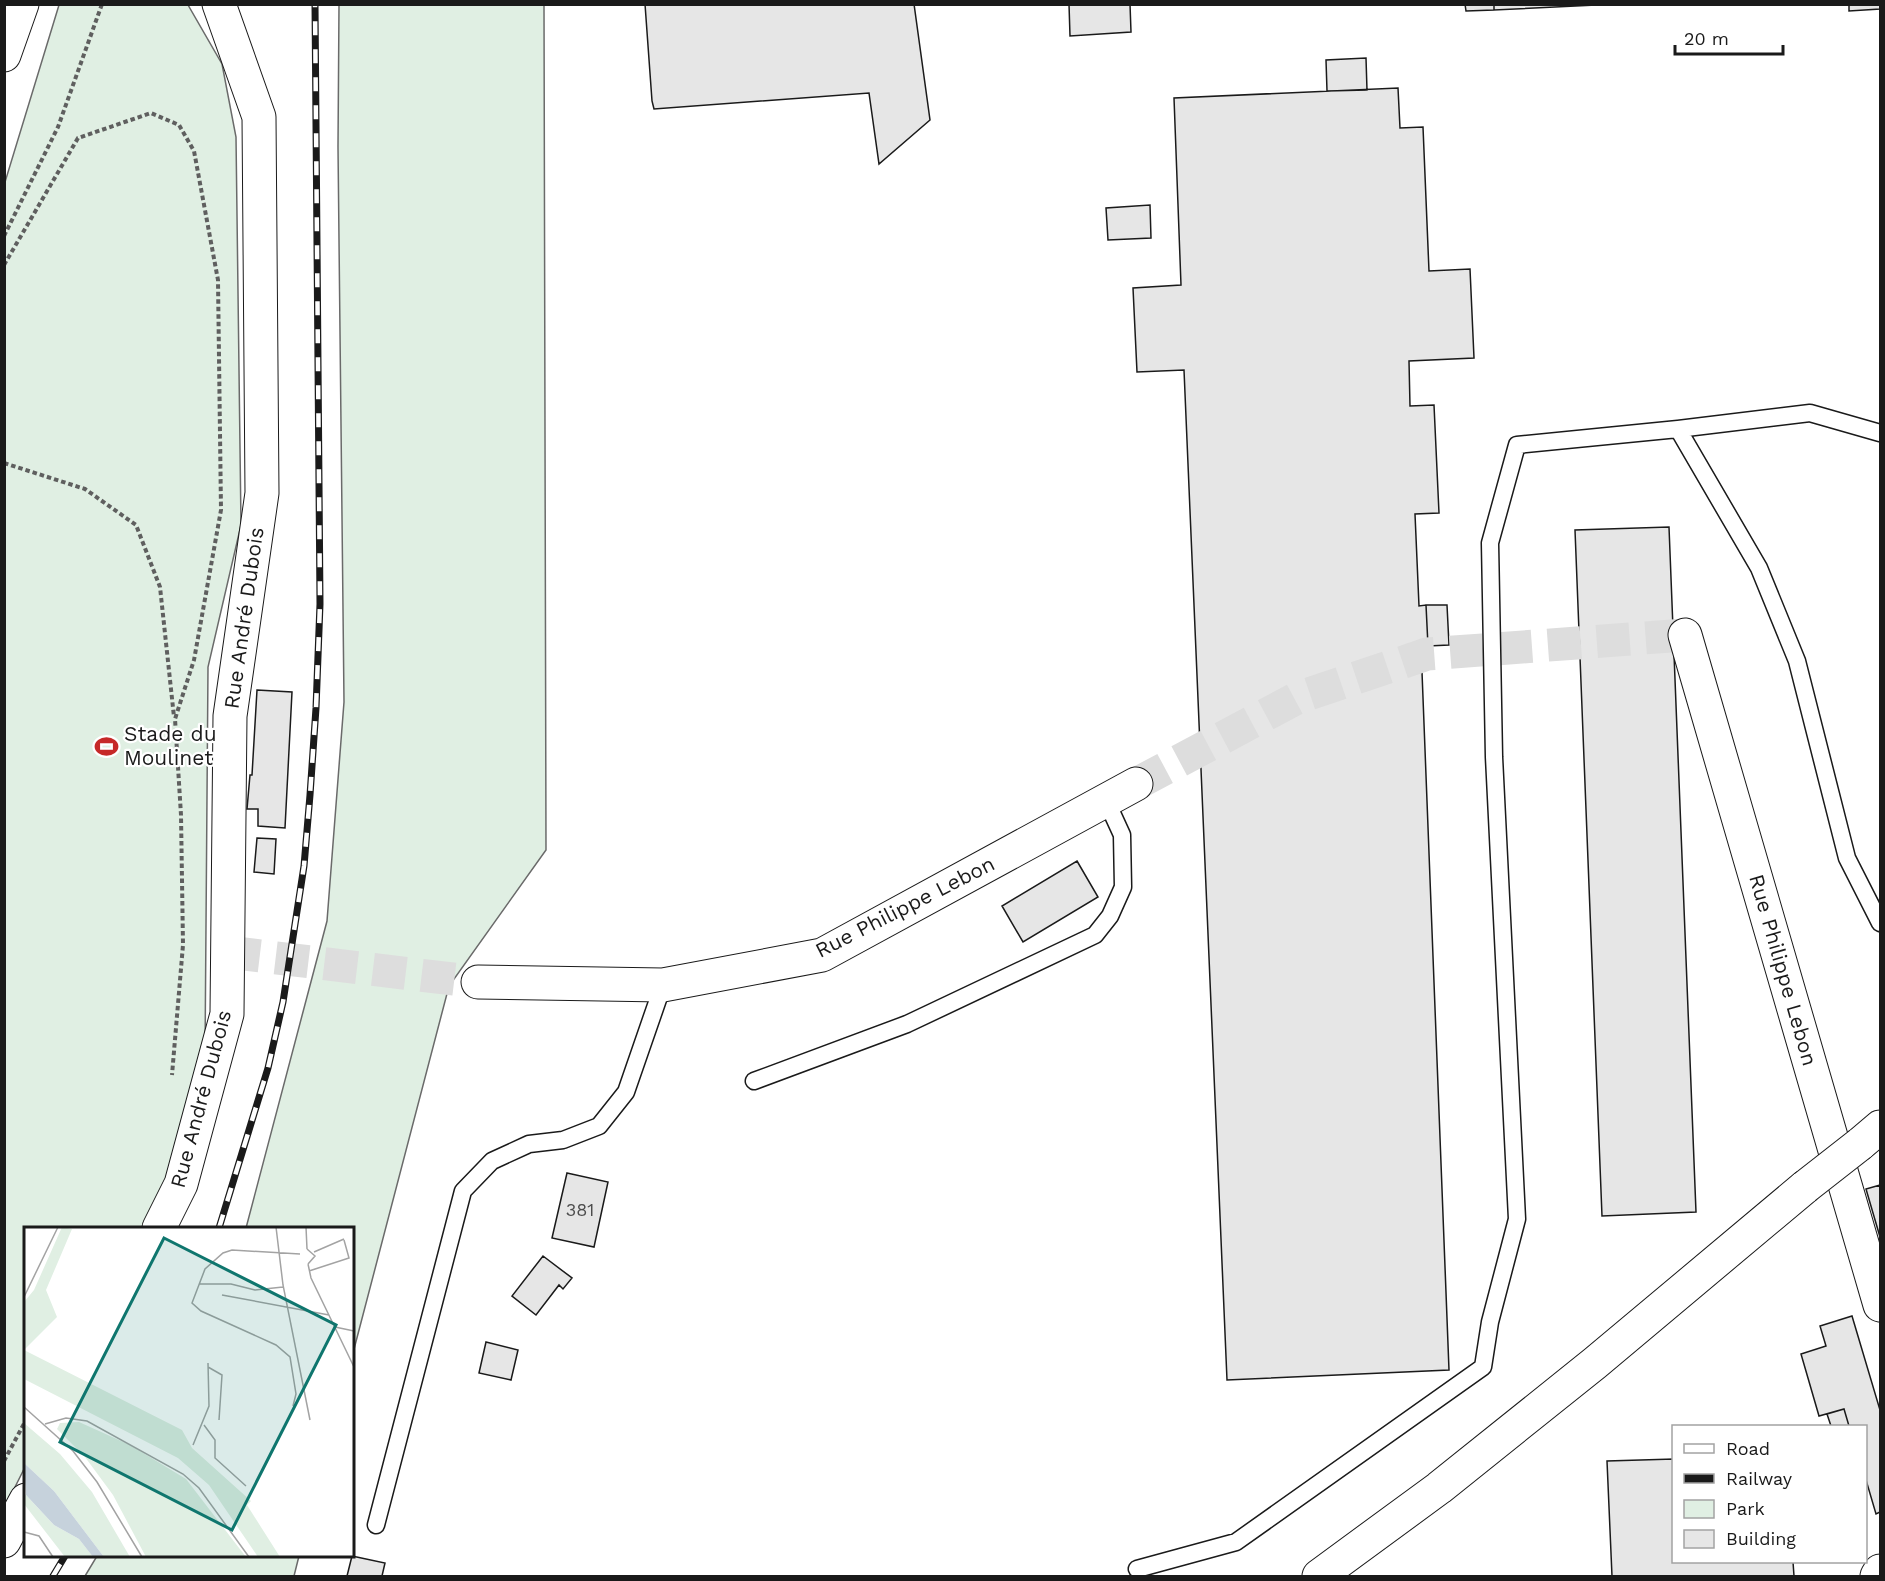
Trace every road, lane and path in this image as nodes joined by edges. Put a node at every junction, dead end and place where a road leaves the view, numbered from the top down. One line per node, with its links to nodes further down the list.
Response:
1 (22, 4): 4 (street)
2 (102, 4): 5 (path)
3 (219, 4): 20 (street, Rue André Dubois)
4 (4, 55)
5 (4, 236)
6 (4, 265): 11 (path)
7 (1678, 429): 8 (lane); 14 (lane); 27 (lane)
8 (1881, 432)
9 (4, 463): 11 (path)
10 (1685, 635): 21 (street, Rue Philippe Lebon)
11 (175, 719): 18 (path)
12 (1136, 784): 13 (street, Rue Philippe Lebon)
13 (1106, 800): 16 (street, Rue Philippe Lebon); 17 (lane)
14 (1881, 923)
15 (478, 982): 16 (street, Rue Philippe Lebon)
16 (663, 985): 25 (lane)
17 (754, 1081)
18 (169, 1086)
19 (1870, 1135): 29 (street, bridge)
20 (160, 1227)
21 (1881, 1305)
22 (24, 1423): 23 (path)
23 (4, 1461)
24 (24, 1504): 26 (street)
25 (376, 1525)
26 (4, 1541)
27 (1137, 1569)
28 (1881, 1571): 30 (street)
29 (1319, 1576)
30 (1876, 1576)

